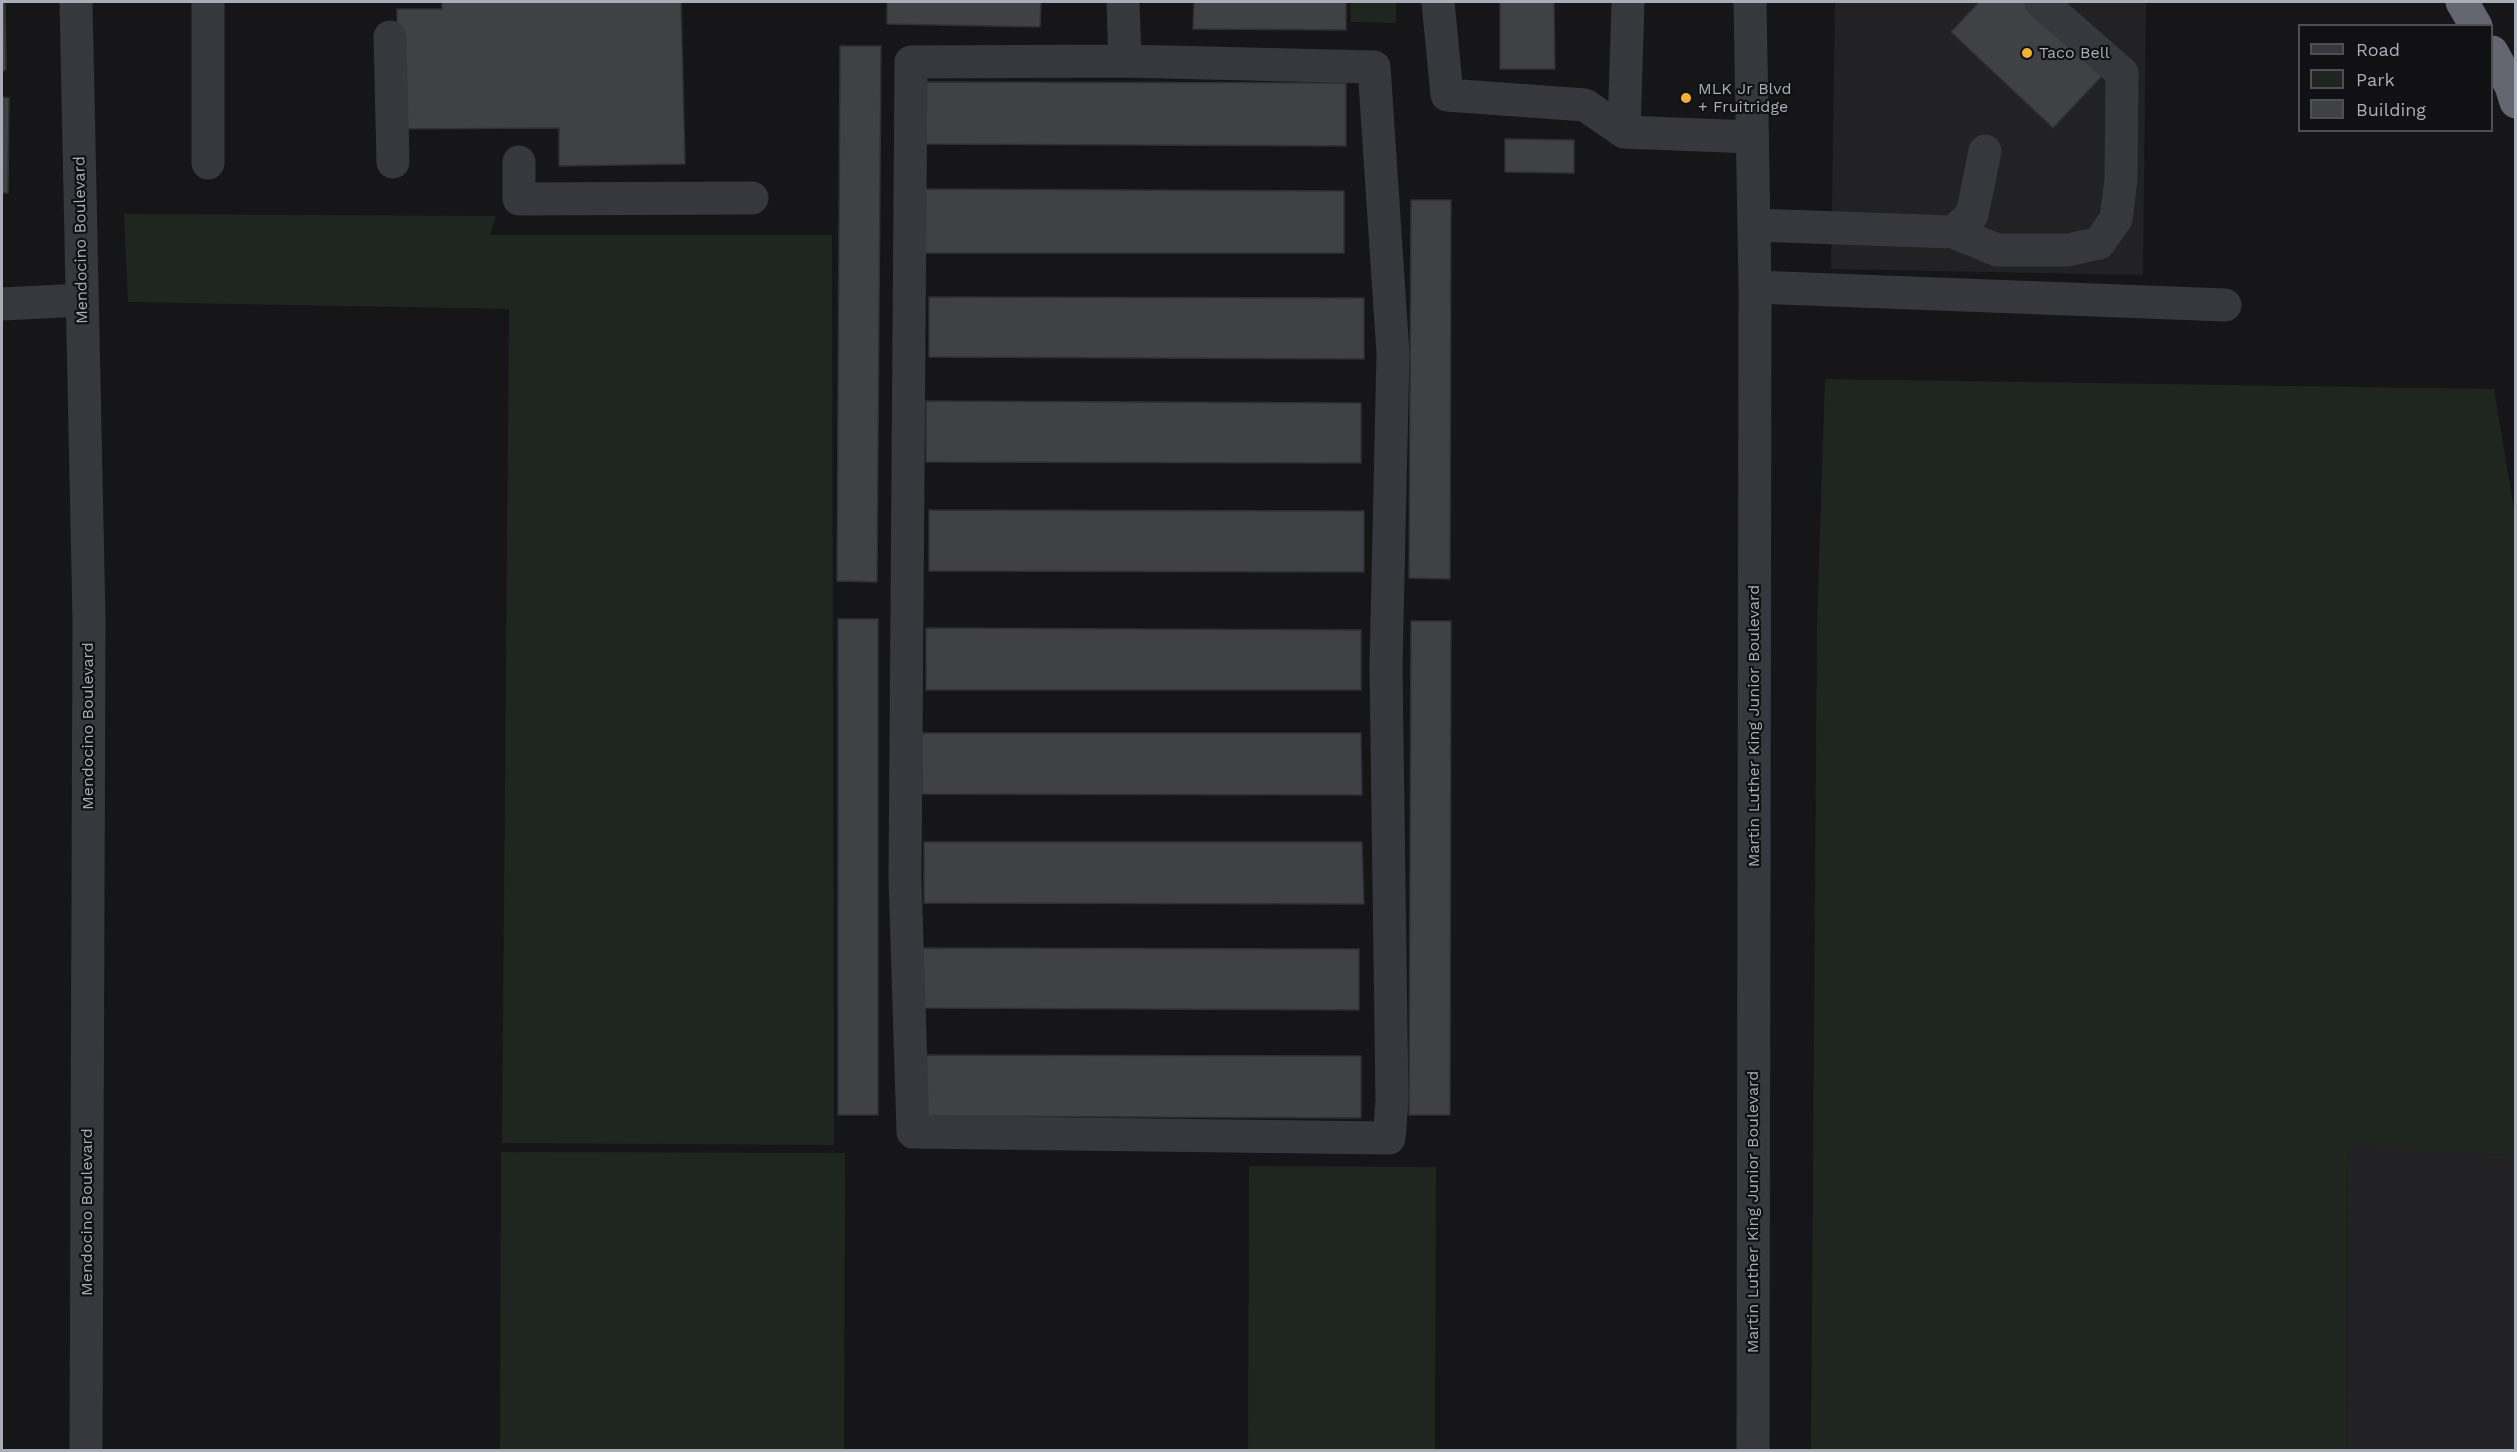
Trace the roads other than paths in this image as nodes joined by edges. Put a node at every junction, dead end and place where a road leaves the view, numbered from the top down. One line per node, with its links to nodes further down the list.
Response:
1 (76, 2): 24 (street, Mendocino Boulevard)
2 (208, 2): 19 (street)
3 (1123, 2): 12 (street)
4 (1438, 2): 14 (street)
5 (1628, 2): 14 (street)
6 (1750, 2): 15 (street, Martin Luther King Junior Boulevard)
7 (2041, 2): 22 (street)
8 (2462, 2): 9 (highway)
9 (2475, 24)
10 (390, 37): 17 (street)
11 (2493, 54): 13 (highway)
12 (1125, 62): 12 (street)
13 (2516, 102)
14 (1624, 132): 15 (street)
15 (1752, 137): 21 (street, Martin Luther King Junior Boulevard)
16 (1985, 151): 22 (street)
17 (393, 162)
18 (519, 162): 20 (street)
19 (207, 163)
20 (752, 198)
21 (1754, 225): 22 (street); 23 (street, Martin Luther King Junior Boulevard)
22 (1953, 232)
23 (1755, 286): 26 (street); 28 (street, Martin Luther King Junior Boulevard)
24 (81, 300): 25 (street); 27 (street, Mendocino Boulevard)
25 (2, 304)
26 (2225, 305)
27 (86, 1450)
28 (1753, 1450)

